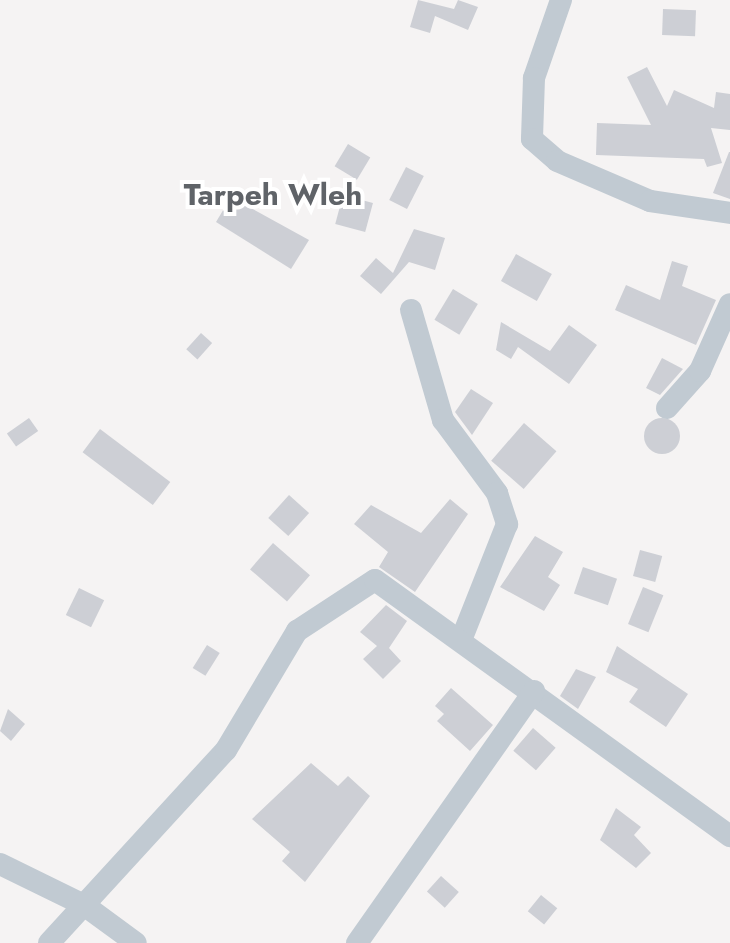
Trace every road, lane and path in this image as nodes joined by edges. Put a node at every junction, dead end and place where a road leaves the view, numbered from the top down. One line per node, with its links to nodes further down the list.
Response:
1 (561, 0): 2 (street)
2 (730, 213)
3 (730, 304): 5 (street)
4 (411, 310): 6 (street)
5 (667, 408)
6 (461, 640): 7 (street); 10 (street)
7 (534, 691): 8 (street); 13 (street)
8 (730, 836)
9 (0, 864): 10 (street)
10 (84, 905): 11 (street); 12 (street)
11 (49, 943)
12 (136, 943)
13 (357, 943)

